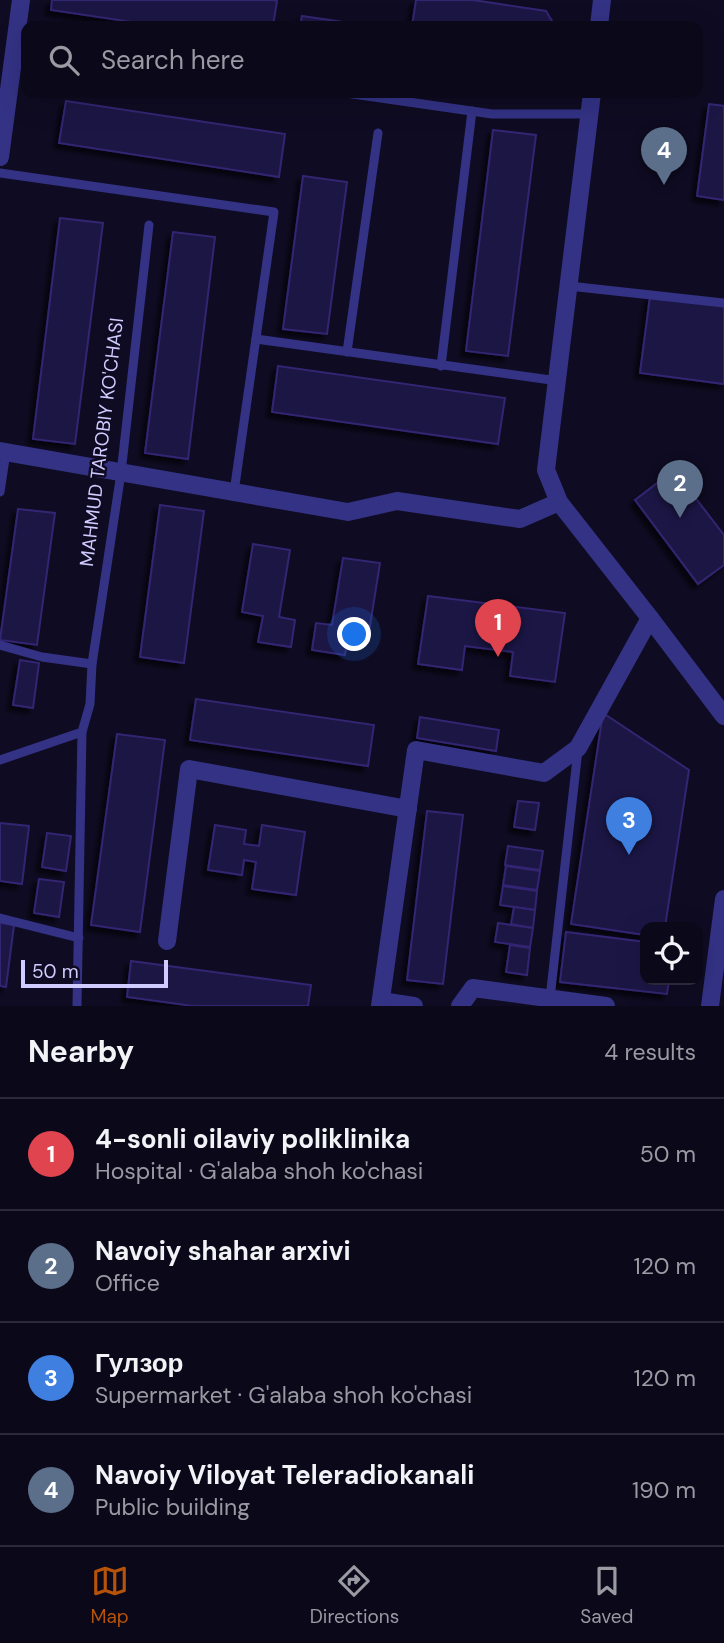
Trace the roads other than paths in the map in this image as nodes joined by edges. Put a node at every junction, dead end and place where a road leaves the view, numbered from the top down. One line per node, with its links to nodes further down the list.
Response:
1 (21, 0): 4 (street)
2 (602, 0): 3 (street)
3 (600, 21)
4 (21, 46): 10 (street)
5 (381, 98): 7 (lane)
6 (592, 98): 8 (street)
7 (472, 111): 8 (lane); 17 (lane)
8 (590, 114): 13 (street)
9 (377, 133): 16 (lane)
10 (0, 156)
11 (0, 173): 15 (lane)
12 (149, 225): 20 (lane, MAHMUD TAROBIY KO'CHASI)
13 (569, 286): 14 (lane); 18 (street)
14 (724, 303)
15 (256, 339): 16 (lane); 22 (lane)
16 (347, 352): 17 (lane)
17 (441, 366): 18 (lane)
18 (558, 381): 23 (street)
19 (3, 452): 20 (street); 21 (lane)
20 (121, 473): 22 (street); 26 (lane, MAHMUD TAROBIY KO'CHASI)
21 (0, 492)
22 (234, 492): 23 (street)
23 (559, 502): 24 (street)
24 (650, 618): 27 (street); 29 (street)
25 (0, 645): 26 (lane)
26 (92, 664): 28 (lane, MAHMUD TAROBIY KO'CHASI)
27 (724, 716)
28 (82, 732): 30 (lane); 34 (lane, MAHMUD TAROBIY KO'CHASI)
29 (578, 748): 31 (street); 36 (lane)
30 (0, 760)
31 (408, 809): 35 (street); 37 (street)
32 (724, 899): 42 (street)
33 (0, 918): 34 (lane)
34 (79, 938): 38 (lane, MAHMUD TAROBIY KO'CHASI)
35 (167, 941)
36 (550, 998): 40 (street); 41 (street)
37 (380, 1003): 39 (street)
38 (77, 1006)
39 (414, 1006)
40 (460, 1006)
41 (606, 1006)
42 (710, 1006)

